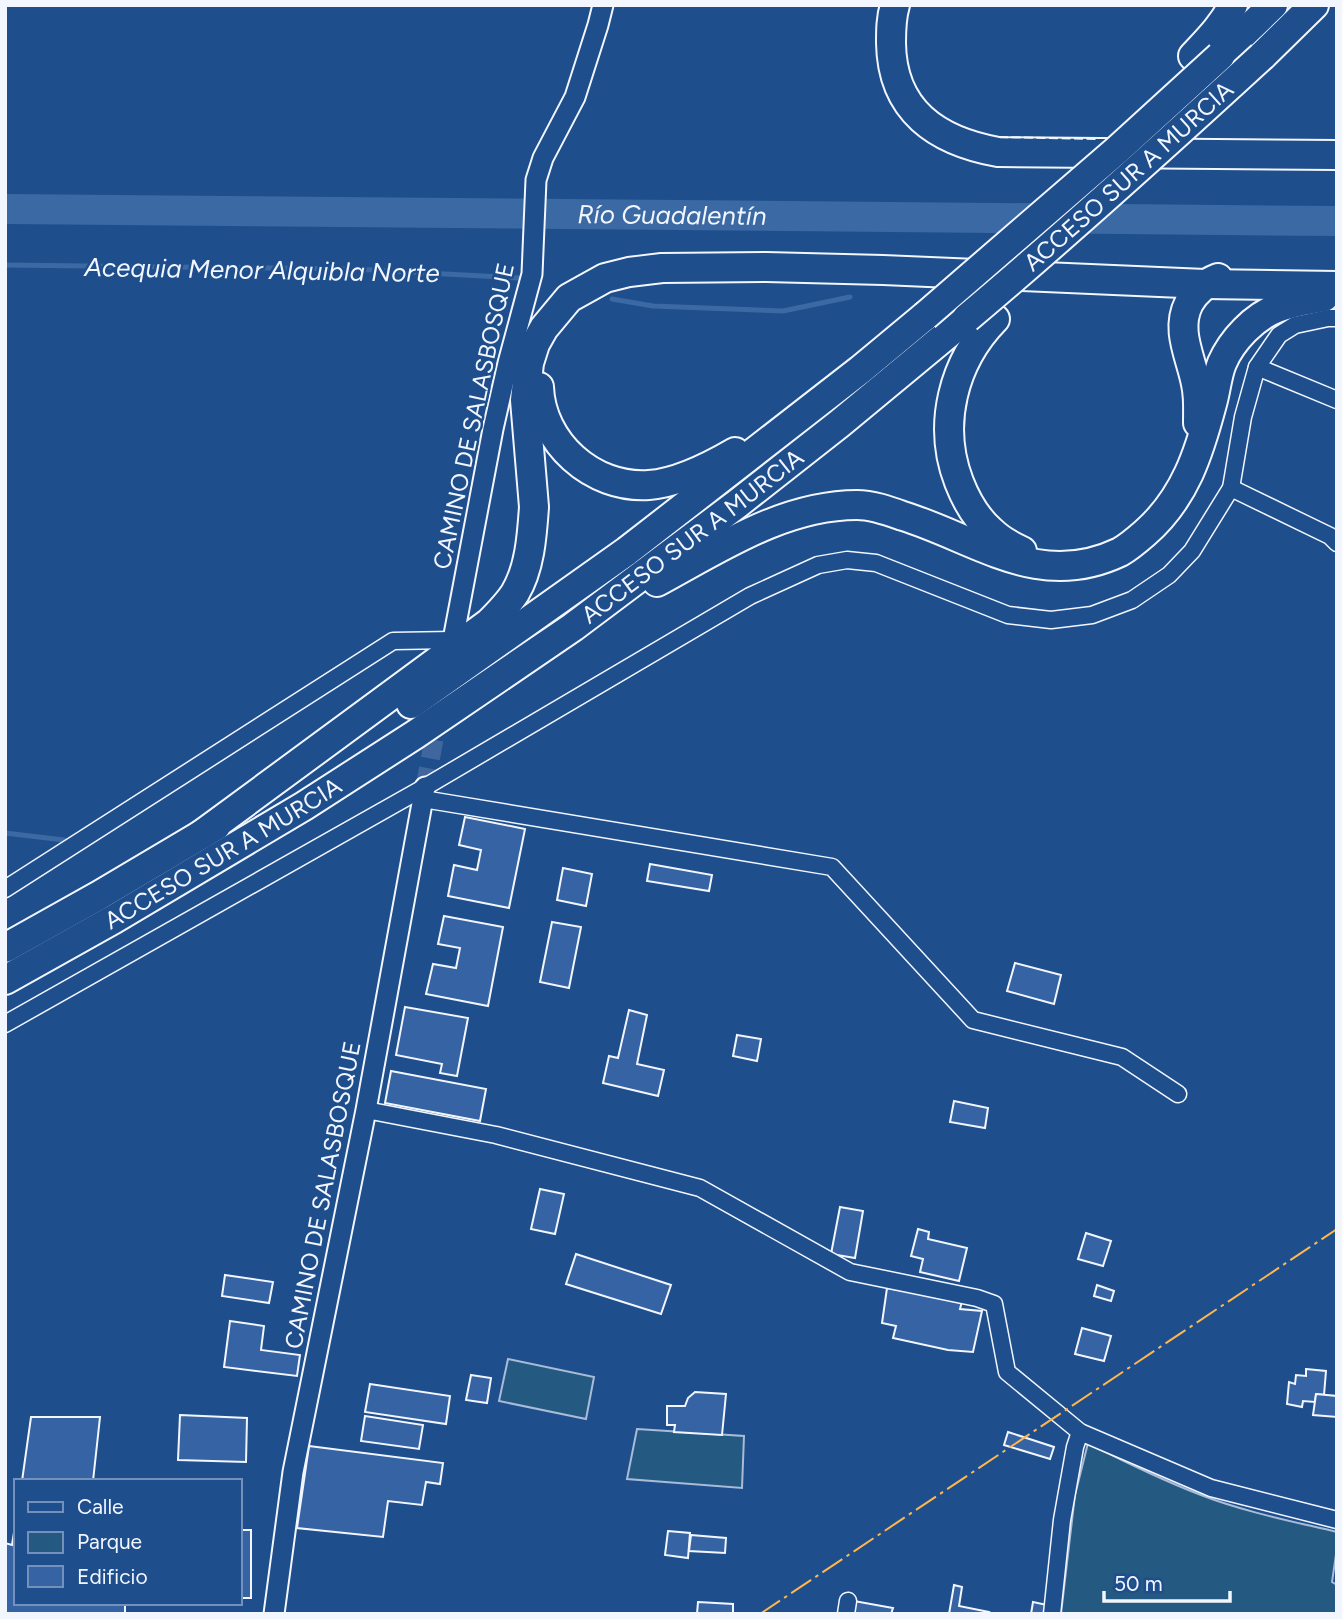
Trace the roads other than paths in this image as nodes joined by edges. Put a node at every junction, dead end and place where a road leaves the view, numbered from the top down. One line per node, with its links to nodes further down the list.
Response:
1 (603, 5): 24 (street, CAMINO DE SALASBOSQUE)
2 (895, 5): 7 (highway)
3 (1233, 5): 6 (highway)
4 (1273, 5): 6 (highway, ACCESO SUR A MURCIA)
5 (1314, 5): 8 (highway, ACCESO SUR A MURCIA, bridge)
6 (1206, 56): 17 (highway, ACCESO SUR A MURCIA, bridge)
7 (1337, 155)
8 (1133, 174): 22 (highway, bridge); 23 (highway, ACCESO SUR A MURCIA, bridge)
9 (1337, 268): 10 (highway); 11 (highway)
10 (883, 270): 11 (highway); 14 (highway)
11 (1205, 284): 12 (highway); 19 (highway)
12 (1337, 286)
13 (1337, 295): 19 (highway)
14 (569, 298): 17 (highway); 26 (highway)
15 (1337, 318): 16 (street)
16 (1257, 367): 18 (street); 20 (street)
17 (860, 370): 26 (highway, ACCESO SUR A MURCIA)
18 (1337, 400)
19 (1195, 461): 22 (highway)
20 (1231, 488): 21 (street); 25 (street)
21 (1337, 543)
22 (1076, 565): 23 (highway)
23 (573, 627): 29 (highway, ACCESO SUR A MURCIA)
24 (453, 640): 27 (street)
25 (424, 793): 30 (street); 31 (street); 32 (street, CAMINO DE SALASBOSQUE)
26 (201, 835): 28 (highway, ACCESO SUR A MURCIA)
27 (5, 889)
28 (5, 948)
29 (5, 980)
30 (5, 1024)
31 (1178, 1094)
32 (366, 1110): 33 (street); 35 (street, CAMINO DE SALASBOSQUE)
33 (1080, 1432): 34 (street); 36 (street)
34 (1337, 1520)
35 (274, 1614)
36 (1052, 1614)

